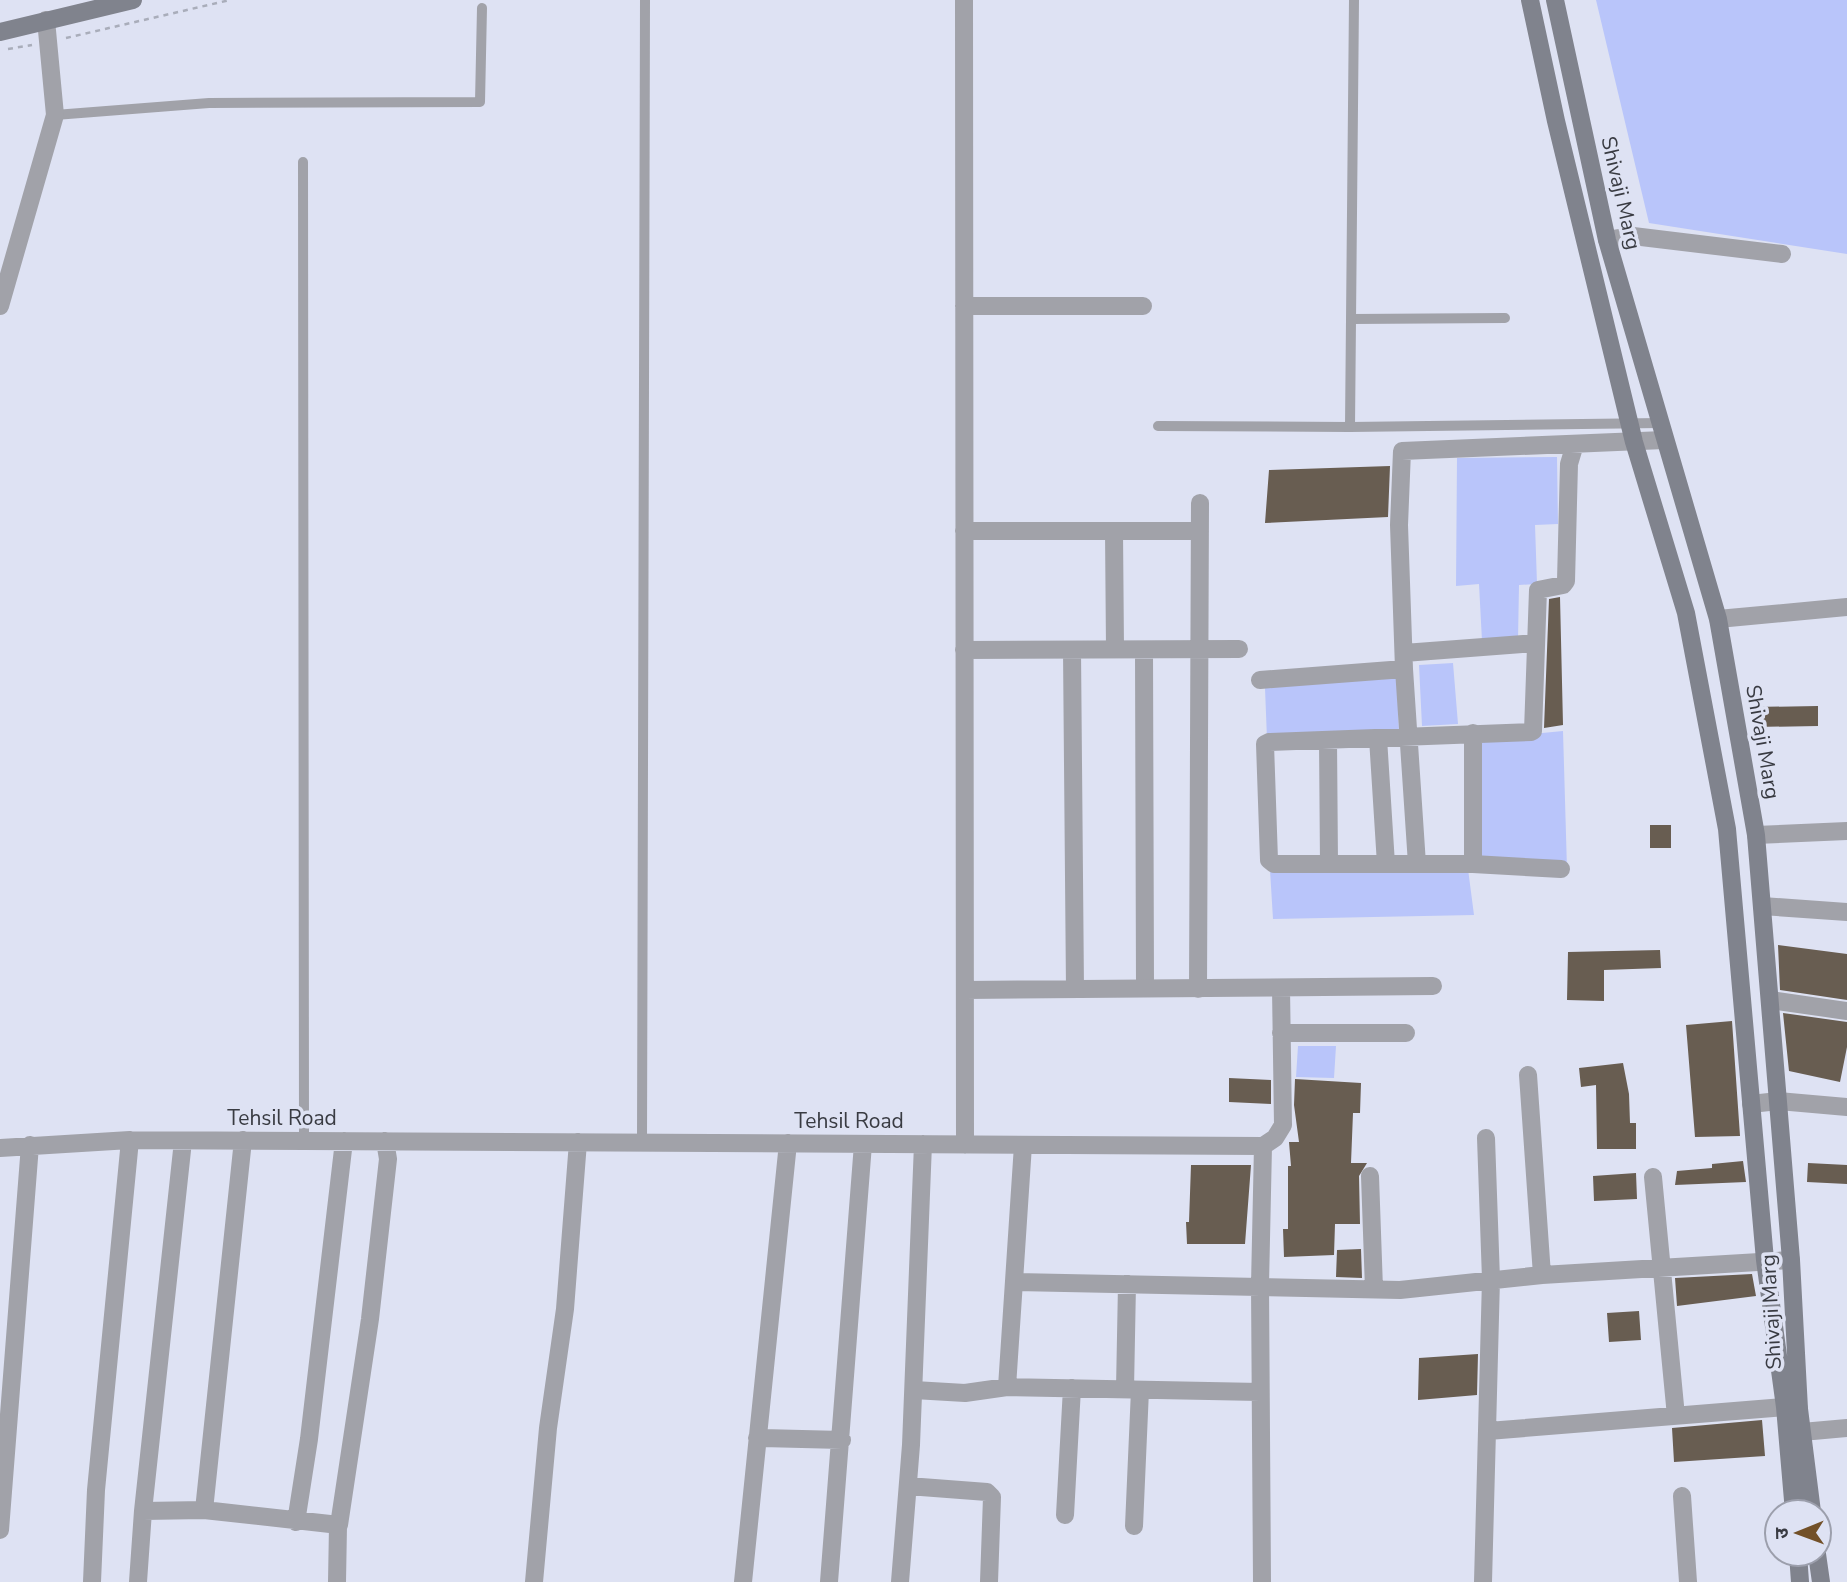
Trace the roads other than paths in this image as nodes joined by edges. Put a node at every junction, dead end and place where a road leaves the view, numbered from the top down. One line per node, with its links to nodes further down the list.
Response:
1 (133, 0): 8 (main road)
2 (645, 0): 75 (lane)
3 (964, 0): 15 (street)
4 (1354, 0): 18 (lane)
5 (1530, 0): 19 (main road, Shivaji Marg)
6 (1555, 0): 12 (main road, Shivaji Marg)
7 (482, 8): 10 (lane)
8 (46, 20): 9 (main road); 10 (street)
9 (0, 32)
10 (55, 115): 14 (street)
11 (303, 162): 71 (lane)
12 (1607, 240): 13 (street); 22 (main road, Shivaji Marg)
13 (1782, 254)
14 (0, 306)
15 (964, 306): 16 (street); 26 (street)
16 (1143, 306)
17 (1505, 318): 18 (lane)
18 (1352, 319): 21 (lane)
19 (1629, 424): 21 (lane); 22 (lane); 23 (main road, Shivaji Marg)
20 (1158, 426): 21 (lane)
21 (1350, 427)
22 (1662, 431): 23 (street); 30 (main road, Shivaji Marg)
23 (1634, 442): 24 (street); 65 (main road, Shivaji Marg)
24 (1575, 444): 31 (street); 38 (street)
25 (1200, 503): 28 (street)
26 (964, 531): 27 (street); 35 (street)
27 (1114, 531): 28 (street); 32 (street)
28 (1200, 531): 33 (street)
29 (1847, 607): 30 (street)
30 (1718, 618): 45 (main road, Shivaji Marg)
31 (1536, 643): 38 (street); 40 (street)
32 (1115, 649): 36 (street); 37 (street)
33 (1200, 649): 34 (street); 37 (street); 57 (street)
34 (1239, 649)
35 (964, 650): 36 (street); 58 (street)
36 (1072, 650): 56 (street)
37 (1144, 651): 54 (street)
38 (1404, 661): 39 (street); 41 (street)
39 (1260, 680)
40 (1473, 733): 41 (street); 49 (street)
41 (1408, 736): 42 (street); 48 (street)
42 (1378, 738): 43 (street); 47 (street)
43 (1328, 740): 46 (street); 46 (street)
44 (1847, 831): 45 (street)
45 (1756, 835): 51 (main road, Shivaji Marg)
46 (1329, 863): 47 (street)
47 (1386, 864): 48 (street)
48 (1417, 864): 49 (street)
49 (1473, 864): 50 (street)
50 (1561, 869)
51 (1762, 906): 52 (street); 59 (main road, Shivaji Marg)
52 (1847, 912)
53 (1433, 986): 55 (street)
54 (1144, 988): 56 (street); 57 (street)
55 (1281, 988): 57 (street); 61 (street)
56 (1075, 989): 58 (street)
57 (1198, 989)
58 (965, 990): 79 (street)
59 (1770, 1000): 60 (street); 64 (main road, Shivaji Marg)
60 (1847, 1011)
61 (1281, 1033): 62 (street); 82 (street)
62 (1406, 1033)
63 (1528, 1075): 89 (street)
64 (1778, 1101): 65 (street); 66 (street); 87 (main road, Shivaji Marg)
65 (1751, 1104): 86 (main road, Shivaji Marg)
66 (1847, 1107)
67 (1486, 1138): 90 (street)
68 (130, 1140): 70 (street, Tehsil Road); 80 (street, Tehsil Road); 118 (street)
69 (243, 1140): 70 (street, Tehsil Road); 71 (street, Tehsil Road); 111 (street)
70 (183, 1141): 112 (street)
71 (304, 1141): 72 (street, Tehsil Road)
72 (344, 1141): 73 (street, Tehsil Road); 114 (street)
73 (385, 1141): 74 (street, Tehsil Road); 115 (street)
74 (578, 1142): 75 (street, Tehsil Road); 121 (street)
75 (642, 1143): 76 (street, Tehsil Road)
76 (788, 1143): 77 (street, Tehsil Road); 105 (street)
77 (863, 1144): 78 (street, Tehsil Road); 106 (street)
78 (923, 1144): 79 (street, Tehsil Road); 98 (street)
79 (965, 1144): 81 (street, Tehsil Road)
80 (30, 1145): 83 (street, Tehsil Road); 117 (street)
81 (1023, 1145): 82 (street, Tehsil Road); 91 (street)
82 (1263, 1146): 93 (street)
83 (0, 1148)
84 (1370, 1176): 94 (street)
85 (1653, 1177): 88 (street)
86 (1765, 1259): 87 (street); 88 (street); 100 (main road, Shivaji Marg)
87 (1791, 1260): 100 (main road, Shivaji Marg)
88 (1663, 1266): 89 (street); 101 (street)
89 (1542, 1275): 90 (street)
90 (1491, 1279): 94 (street); 103 (street)
91 (1016, 1282): 92 (street); 95 (street)
92 (1127, 1284): 93 (street); 97 (street)
93 (1260, 1285): 94 (street); 99 (street)
94 (1374, 1289)
95 (1007, 1387): 96 (street); 98 (street)
96 (1072, 1388): 97 (street); 113 (street)
97 (1133, 1389): 99 (street); 116 (street)
98 (914, 1390): 107 (street)
99 (1260, 1392): 126 (street)
100 (1792, 1408): 101 (street); 104 (main road, Shivaji Marg); 109 (main road, Shivaji Marg)
101 (1676, 1416): 103 (street)
102 (1847, 1428): 104 (street)
103 (1488, 1431): 127 (street)
104 (1802, 1432): 110 (main road, Shivaji Marg)
105 (757, 1438): 106 (street); 122 (street)
106 (842, 1440): 123 (street)
107 (908, 1486): 124 (street); 125 (street)
108 (1682, 1496): 128 (street)
109 (1794, 1498)
110 (1810, 1498)
111 (204, 1510): 112 (street); 114 (street)
112 (143, 1511): 119 (street)
113 (1065, 1515)
114 (296, 1522): 115 (street)
115 (338, 1526): 120 (street)
116 (1134, 1526)
117 (0, 1530)
118 (92, 1582)
119 (138, 1582)
120 (337, 1582)
121 (534, 1582)
122 (743, 1582)
123 (830, 1582)
124 (900, 1582)
125 (989, 1582)
126 (1262, 1582)
127 (1483, 1582)
128 (1688, 1582)

